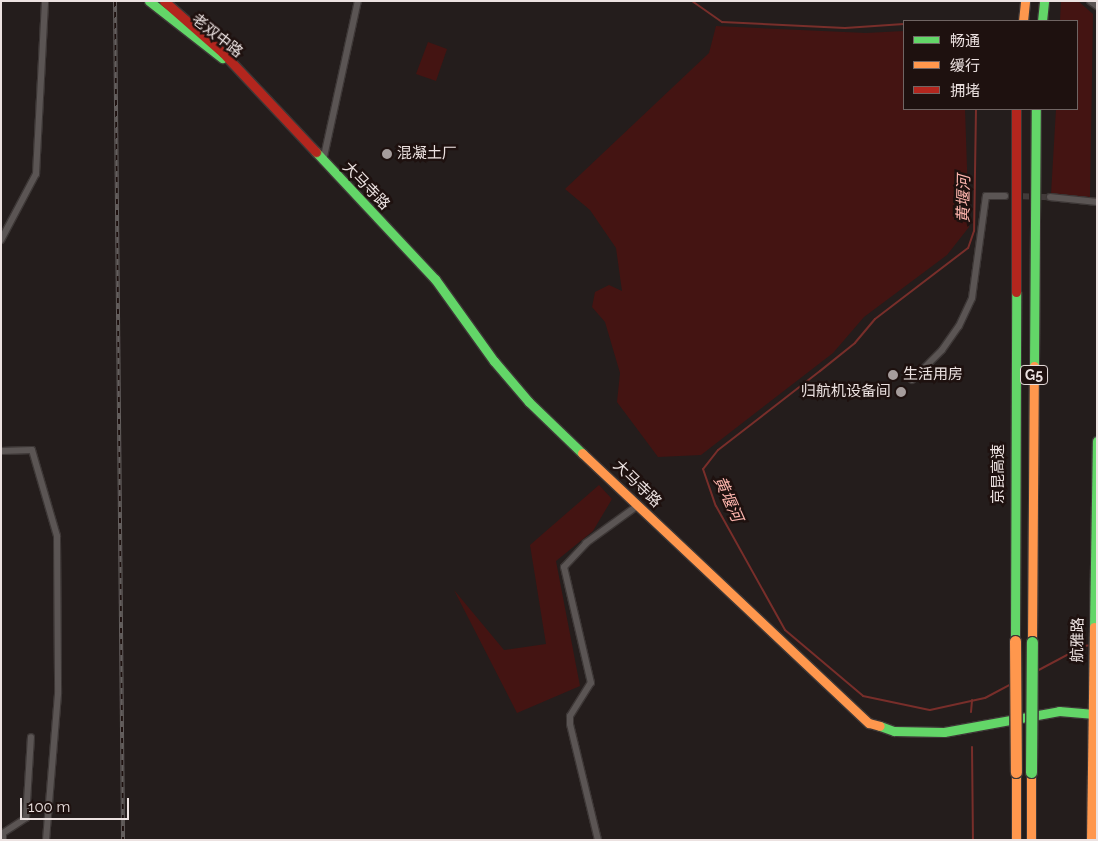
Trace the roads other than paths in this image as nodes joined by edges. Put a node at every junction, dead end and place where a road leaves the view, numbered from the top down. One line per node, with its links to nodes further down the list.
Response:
1 (45, 1): 18 (street)
2 (149, 1): 11 (main road, 老双中路)
3 (164, 1): 11 (main road, 老双中路)
4 (358, 1): 14 (street)
5 (1025, 1): 9 (main road)
6 (1044, 1): 10 (main road)
7 (1090, 1): 8 (street)
8 (1097, 6)
9 (1023, 20)
10 (1042, 20)
11 (244, 75): 14 (main road, 老双中路)
12 (1016, 110): 28 (main road, 京昆高速 / G5, bridge)
13 (1036, 110): 29 (main road, G5, bridge)
14 (323, 162): 22 (main road, 大马寺路)
15 (1004, 196): 19 (street)
16 (1050, 197): 17 (street)
17 (1097, 202)
18 (1, 240)
19 (912, 380)
20 (1097, 441): 23 (main road, 航雅路)
21 (1, 451): 26 (street)
22 (637, 506): 23 (main road, 大马寺路); 27 (street)
23 (1094, 714): 30 (main road, 航雅路)
24 (31, 737): 25 (street)
25 (3, 840)
26 (46, 840)
27 (598, 840)
28 (1016, 840)
29 (1031, 840)
30 (1091, 840)

